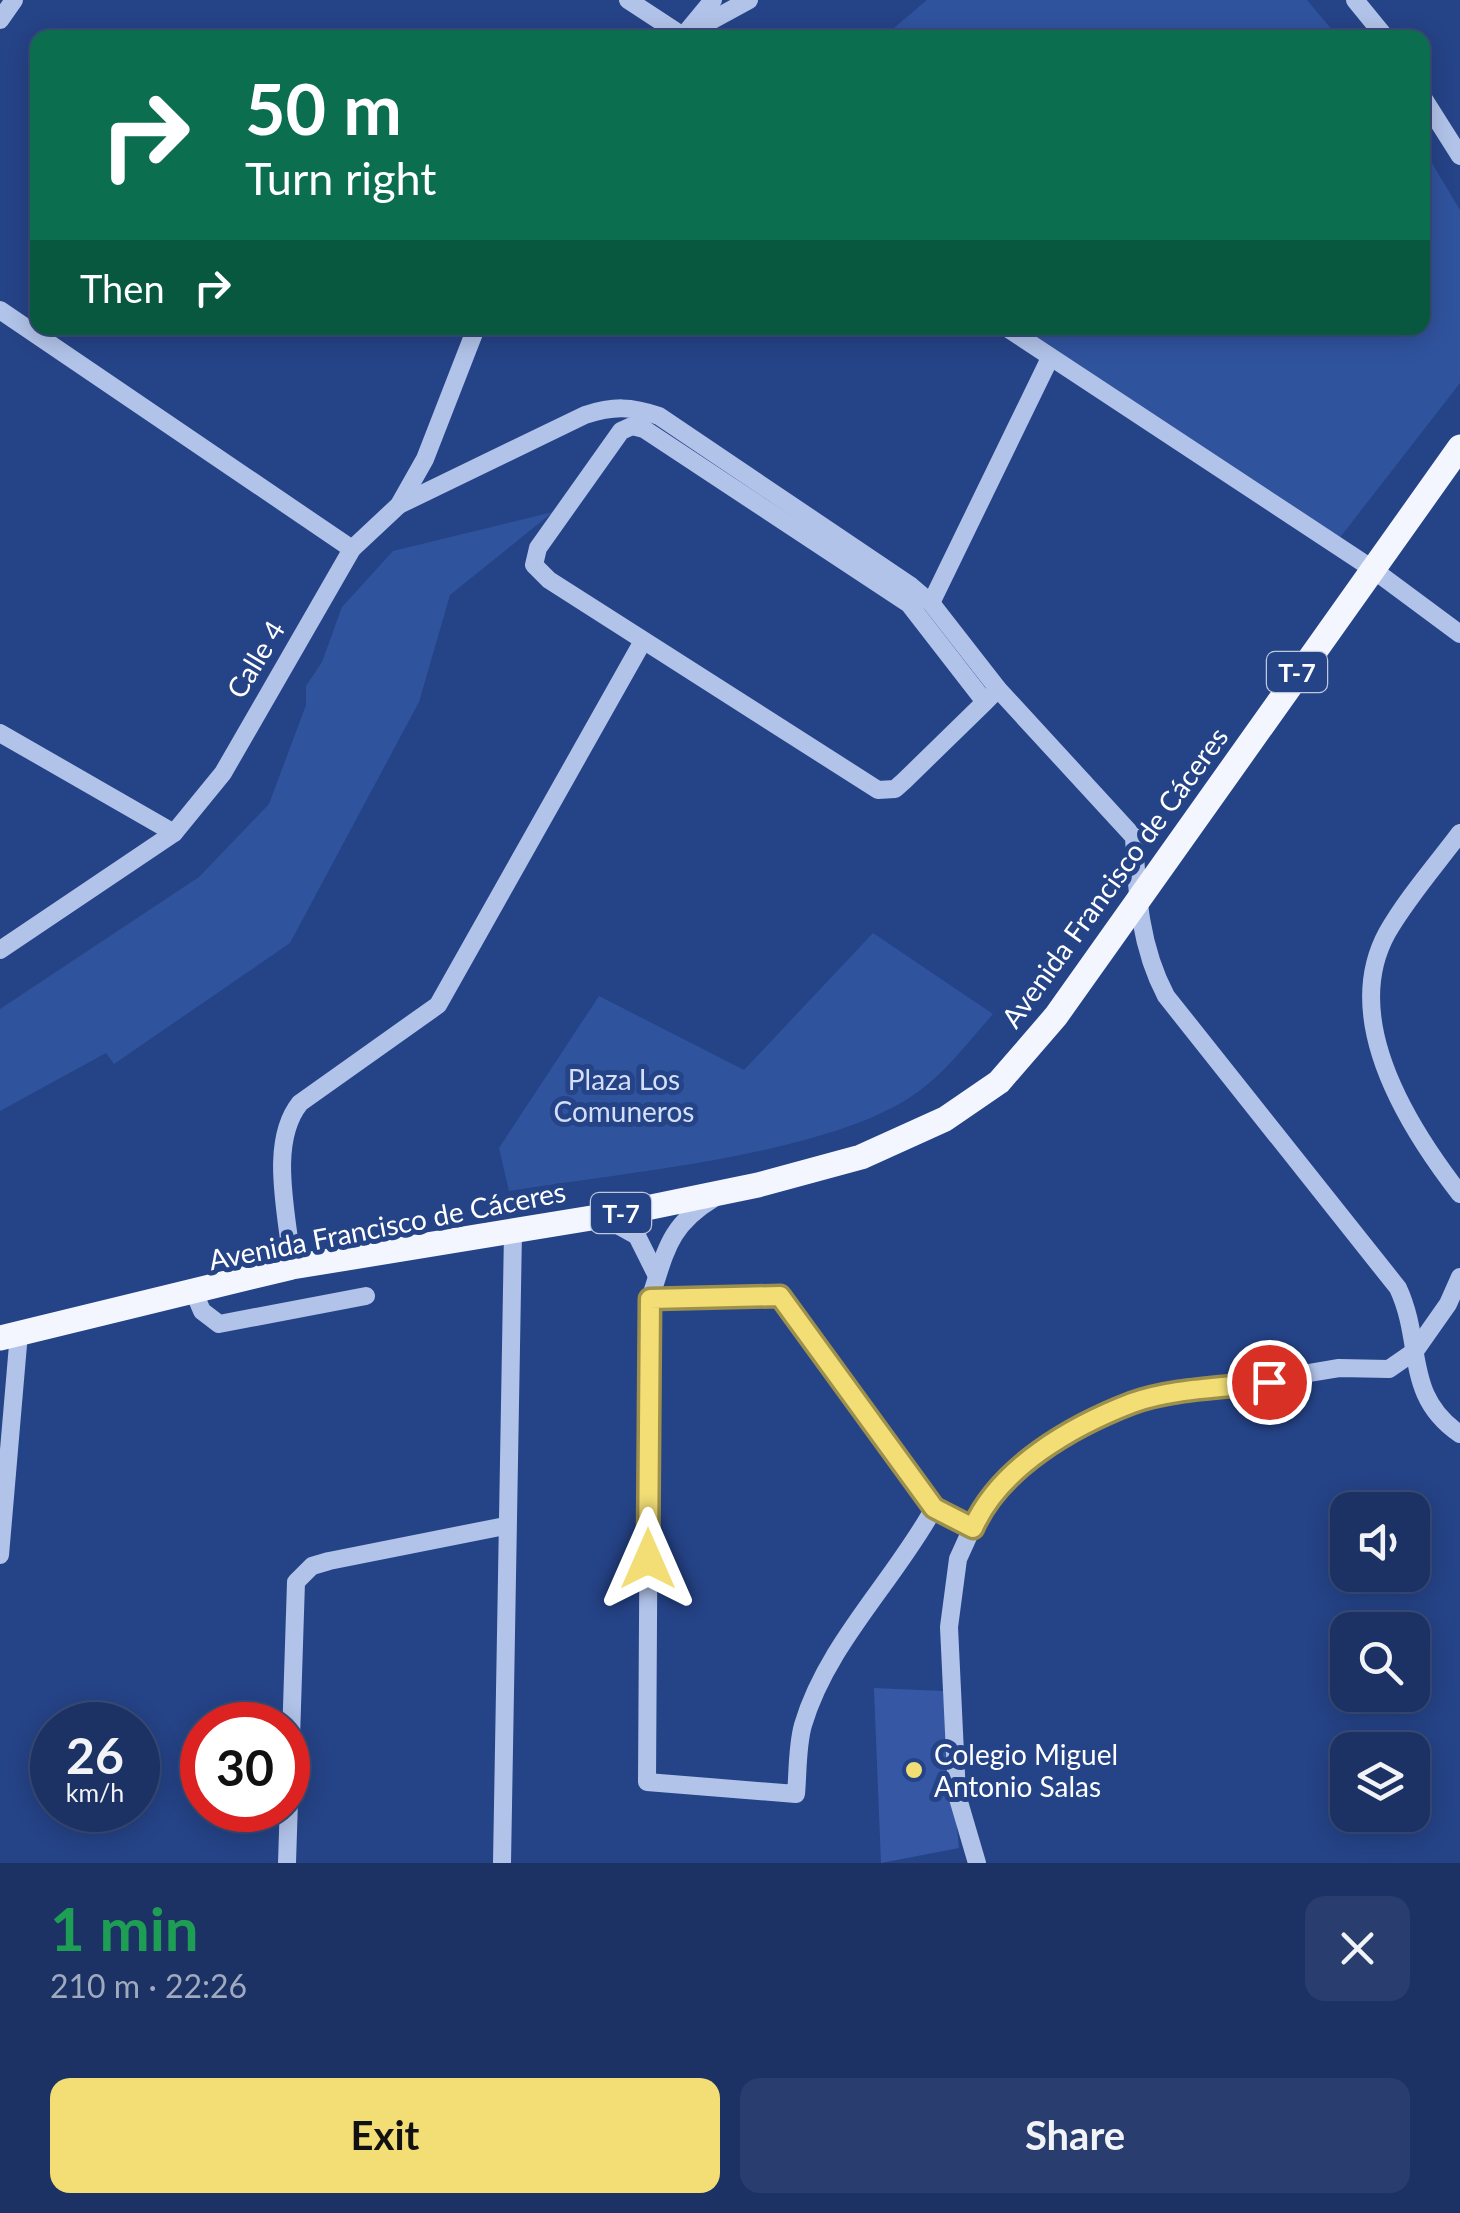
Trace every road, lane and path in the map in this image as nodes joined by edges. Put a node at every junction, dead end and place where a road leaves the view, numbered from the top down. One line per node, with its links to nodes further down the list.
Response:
1 (14, 0): 6 (street)
2 (628, 0): 7 (street)
3 (712, 0): 8 (street)
4 (749, 0): 9 (street)
5 (1355, 0): 10 (street)
6 (0, 20)
7 (673, 30)
8 (688, 30)
9 (695, 30)
10 (1379, 30)
11 (1430, 109): 12 (street)
12 (1460, 156)
13 (0, 310): 14 (street)
14 (30, 330)
15 (37, 335): 21 (street)
16 (473, 335): 20 (street, Calle 4)
17 (1017, 335): 18 (street)
18 (1050, 358): 22 (street); 23 (street)
19 (1460, 447): 22 (main road, Avenida Francisco de Cáceres / T-7)
20 (398, 504): 21 (street, Calle 4); 23 (street)
21 (352, 549): 28 (street, Calle 4)
22 (1371, 568): 24 (street); 30 (main road, Avenida Francisco de Cáceres / T-7)
23 (930, 604): 26 (street)
24 (1460, 634)
25 (643, 641): 26 (street); 26 (street); 36 (street)
26 (992, 696): 30 (street)
27 (0, 733): 28 (street)
28 (174, 833): 31 (street, Calle 4)
29 (1460, 833): 33 (street)
30 (1137, 899): 32 (main road, Avenida Francisco de Cáceres / T-7); 43 (street)
31 (0, 950)
32 (726, 1191): 34 (main road, Avenida Francisco de Cáceres / T-7); 37 (street)
33 (1460, 1194)
34 (601, 1216): 35 (main road, Avenida Francisco de Cáceres / T-7); 37 (street)
35 (513, 1232): 36 (main road, Avenida Francisco de Cáceres / T-7); 46 (street)
36 (292, 1267): 39 (main road, Avenida Francisco de Cáceres / T-7)
37 (658, 1276): 41 (street)
38 (1460, 1277): 43 (street)
39 (194, 1292): 40 (street); 42 (main road, Avenida Francisco de Cáceres / T-7)
40 (366, 1296)
41 (650, 1299): 45 (street); 45 (street)
42 (9, 1335): 48 (street)
43 (1414, 1350): 44 (street); 47 (street)
44 (1460, 1434)
45 (934, 1508): 47 (street)
46 (505, 1526): 49 (street); 50 (street)
47 (973, 1528): 51 (street)
48 (0, 1554)
49 (287, 1863)
50 (502, 1863)
51 (977, 1863)

